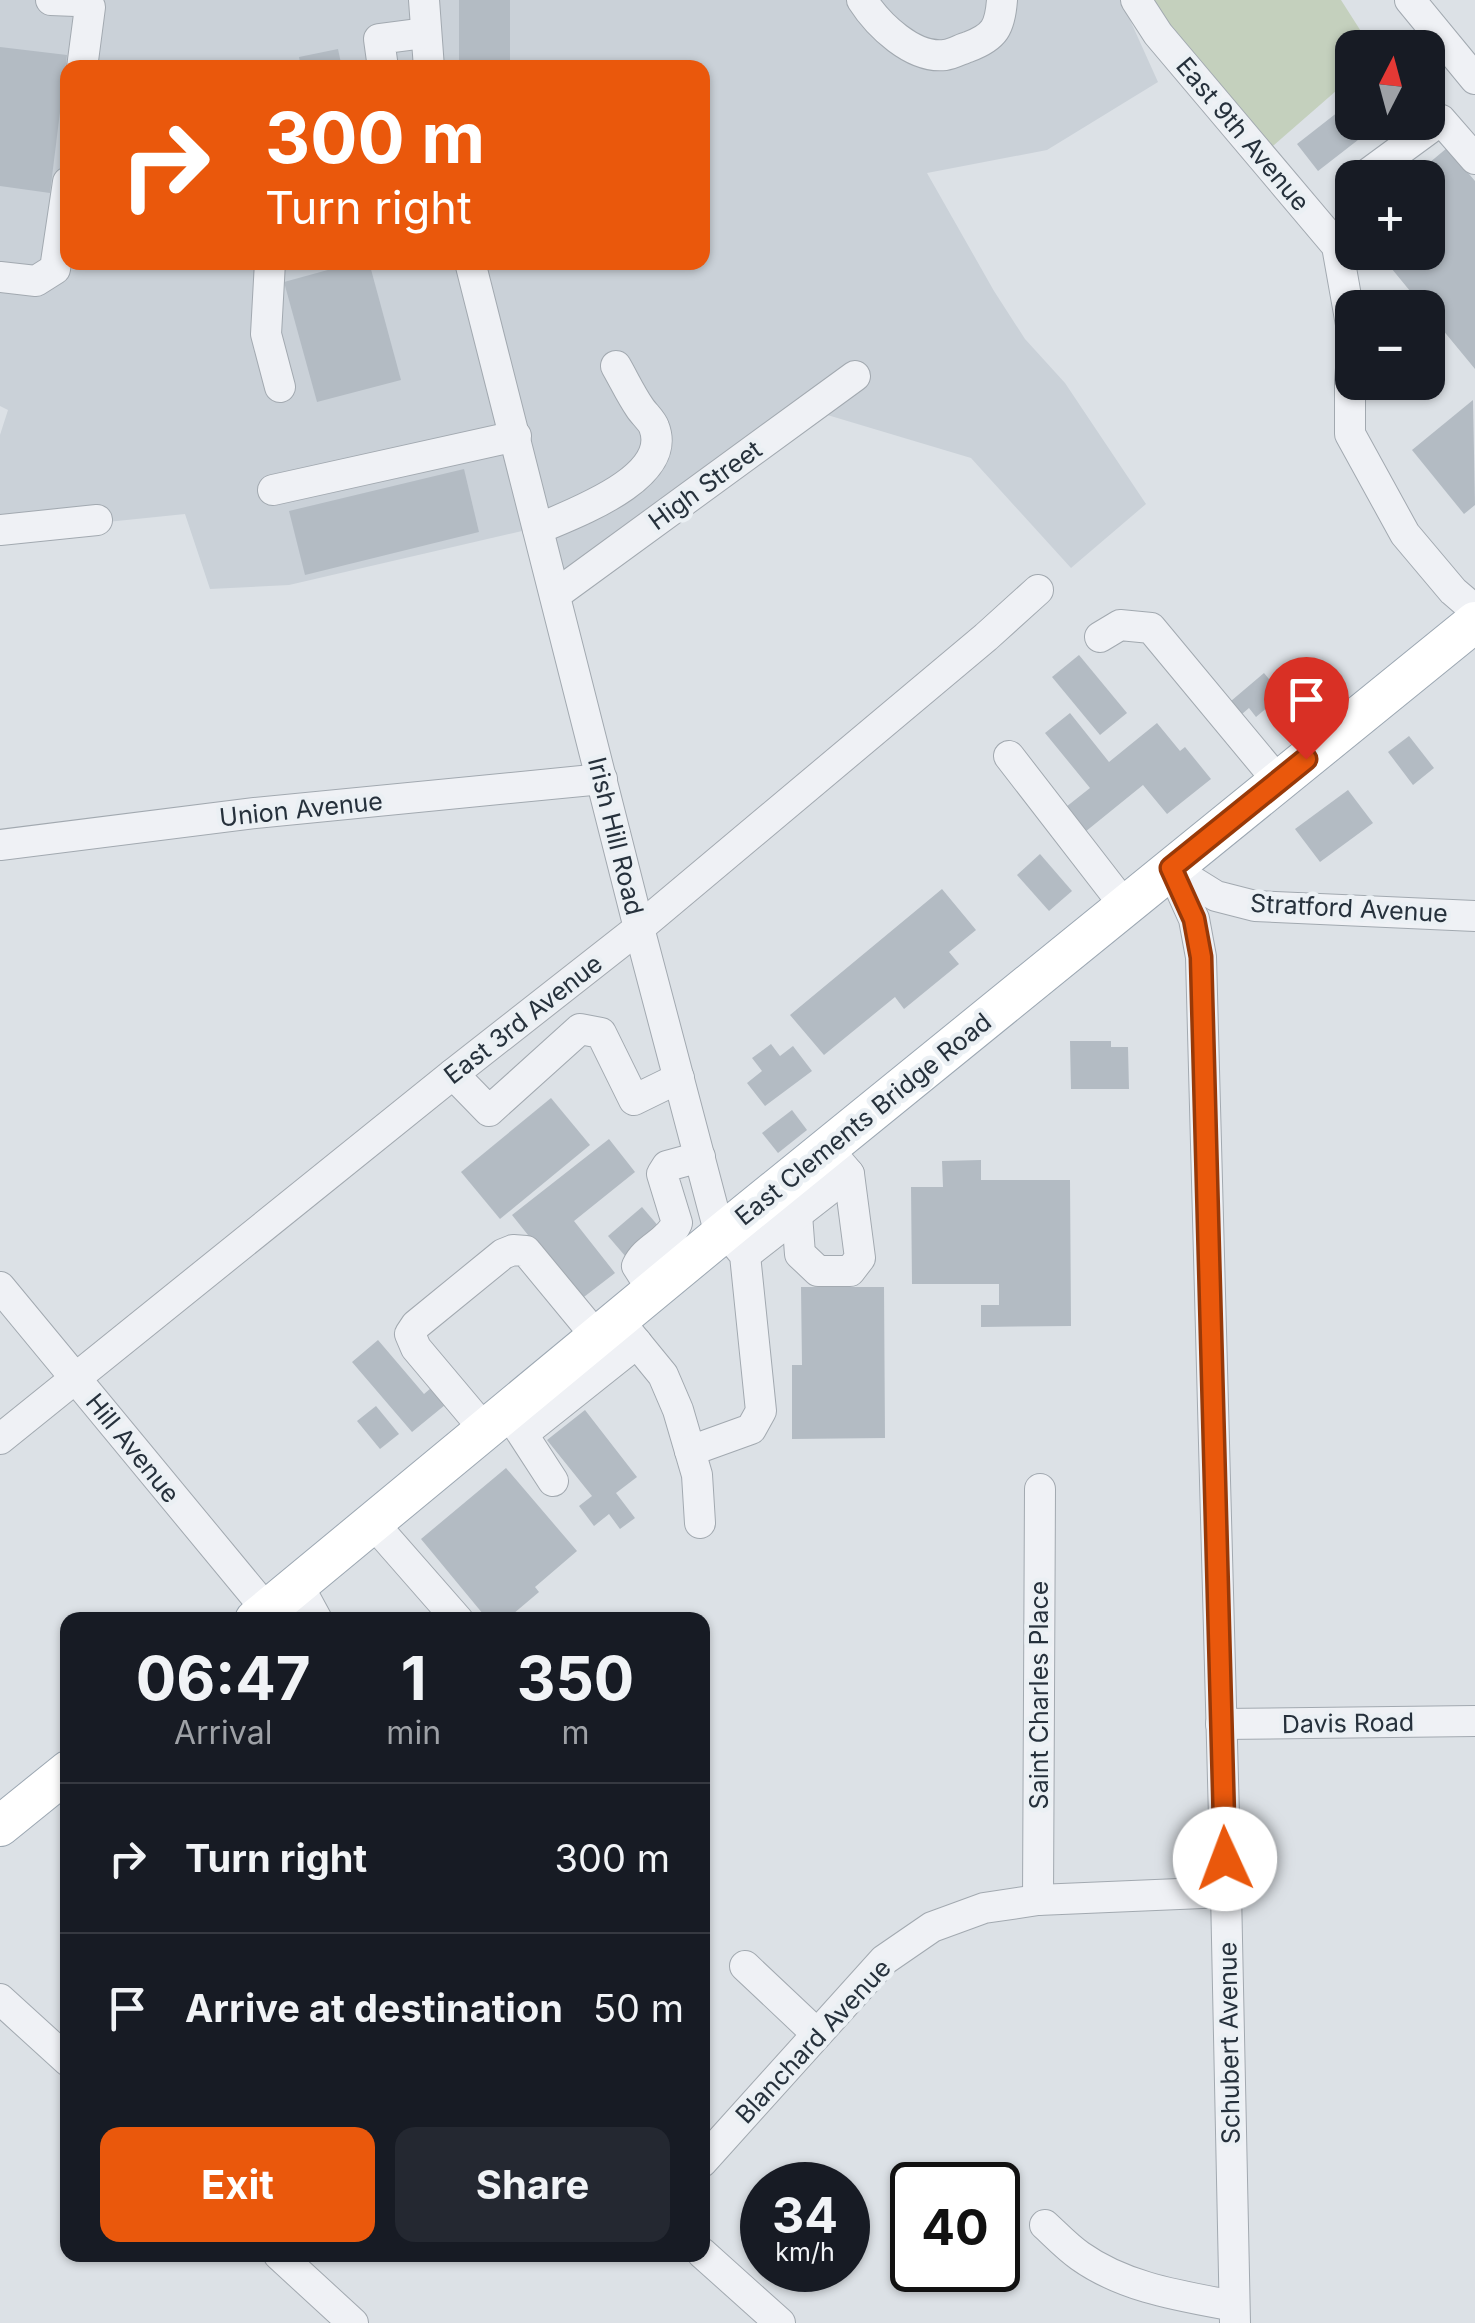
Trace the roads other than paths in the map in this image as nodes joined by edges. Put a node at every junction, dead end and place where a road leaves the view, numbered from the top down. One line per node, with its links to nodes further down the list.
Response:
1 (50, 0): 8 (street)
2 (424, 0): 7 (street)
3 (862, 0): 4 (street)
4 (1002, 0)
5 (1136, 0): 18 (street, East 9th Avenue)
6 (1426, 6): 11 (street)
7 (425, 33): 9 (street); 10 (street)
8 (83, 60)
9 (382, 60)
10 (428, 60)
11 (1475, 79)
12 (1475, 159): 13 (street)
13 (1386, 160)
14 (60, 236): 17 (street)
15 (270, 270): 21 (street)
16 (472, 270): 23 (street, Irish Hill Road)
17 (0, 277)
18 (1345, 290)
19 (616, 366): 26 (street)
20 (855, 376): 29 (street, High Street)
21 (280, 387)
22 (1351, 400): 30 (street)
23 (516, 436): 24 (street); 26 (street, Irish Hill Road)
24 (273, 490)
25 (97, 520): 27 (street)
26 (538, 529): 29 (street, Irish Hill Road)
27 (0, 530)
28 (1038, 590): 40 (street, East 3rd Avenue)
29 (555, 595): 34 (street, Irish Hill Road)
30 (1475, 610)
31 (1475, 622): 35 (main road, East Clements Bridge Road)
32 (1100, 636): 35 (street)
33 (1009, 756): 38 (street)
34 (602, 779): 36 (street, Union Avenue); 40 (street, Irish Hill Road)
35 (1278, 781): 37 (main road, East Clements Bridge Road)
36 (0, 845)
37 (1171, 868): 38 (main road, East Clements Bridge Road); 39 (street, Stratford Avenue); 64 (street, Schubert Avenue)
38 (1124, 906): 44 (main road, East Clements Bridge Road)
39 (1475, 916)
40 (639, 928): 41 (street, East 3rd Avenue); 42 (street, Irish Hill Road)
41 (453, 1074): 42 (street); 50 (street, East 3rd Avenue)
42 (679, 1078): 43 (street, Irish Hill Road)
43 (700, 1157): 46 (street, Irish Hill Road); 48 (street)
44 (838, 1161): 45 (main road, East Clements Bridge Road); 45 (street)
45 (786, 1202): 46 (main road, East Clements Bridge Road)
46 (730, 1240): 48 (main road, East Clements Bridge Road); 53 (street, Irish Hill Road)
47 (0, 1286): 50 (street, Hill Avenue)
48 (654, 1290): 49 (main road, East Clements Bridge Road)
49 (617, 1333): 51 (main road, East Clements Bridge Road); 51 (street); 53 (street)
50 (76, 1378): 52 (street, East 3rd Avenue); 59 (street, Hill Avenue)
51 (505, 1425): 54 (street); 56 (main road, East Clements Bridge Road)
52 (0, 1439)
53 (690, 1451): 57 (street)
54 (553, 1480)
55 (1040, 1489): 68 (street, Saint Charles Place)
56 (373, 1523): 58 (main road, East Clements Bridge Road); 62 (street)
57 (700, 1523)
58 (298, 1584): 60 (main road, East Clements Bridge Road); 61 (street)
59 (259, 1612)
60 (265, 1612)
61 (314, 1612)
62 (451, 1612)
63 (1475, 1722): 64 (street, Davis Road)
64 (1221, 1724): 67 (street, Schubert Avenue)
65 (60, 1778): 66 (main road)
66 (0, 1826)
67 (1226, 1892): 68 (street, Blanchard Avenue); 77 (street, Schubert Avenue)
68 (1038, 1900): 71 (street, Blanchard Avenue)
69 (745, 1966): 71 (street)
70 (0, 1999): 72 (street)
71 (818, 2034): 73 (street, Blanchard Avenue)
72 (60, 2054)
73 (710, 2153)
74 (1045, 2225): 77 (street)
75 (710, 2261): 79 (street)
76 (287, 2262): 78 (street)
77 (1234, 2314)
78 (354, 2323)
79 (780, 2323)

